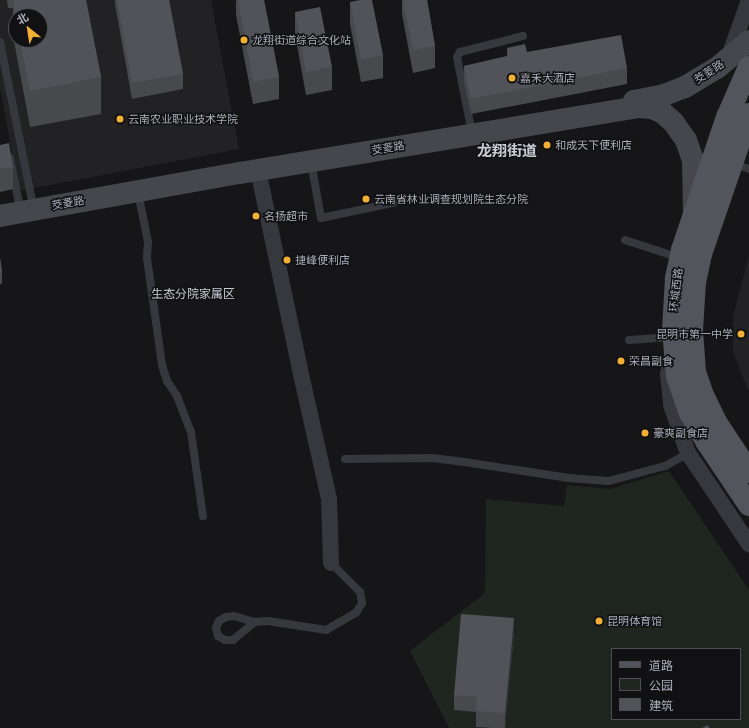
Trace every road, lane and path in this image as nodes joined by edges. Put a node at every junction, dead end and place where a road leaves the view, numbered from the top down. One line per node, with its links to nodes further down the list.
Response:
1 (749, 0): 5 (street)
2 (523, 36): 8 (lane)
3 (749, 41): 5 (street, 茭菱路)
4 (0, 42): 14 (lane)
5 (727, 60): 8 (street, 茭菱路)
6 (749, 67): 17 (main road, 环城西路)
7 (749, 114): 11 (main road, 环城西路)
8 (471, 128): 14 (street, 茭菱路)
9 (0, 160): 14 (lane)
10 (310, 161): 12 (street, 茭菱路); 15 (lane); 17 (street, 茭菱路)
11 (740, 167): 24 (main road, 环城西路)
12 (258, 170): 13 (street, 茭菱路); 28 (street)
13 (138, 191): 16 (street, 茭菱路); 26 (lane)
14 (17, 203)
15 (393, 204)
16 (0, 216)
17 (694, 216): 19 (main road, 环城西路)
18 (625, 240): 19 (lane)
19 (680, 259): 21 (main road, 环城西路)
20 (629, 340): 21 (lane)
21 (673, 341): 22 (street); 25 (main road, 环城西路)
22 (688, 453): 23 (lane); 27 (street)
23 (345, 459)
24 (749, 472)
25 (749, 505)
26 (203, 516)
27 (749, 544)
28 (331, 563): 29 (lane)
29 (255, 622)

